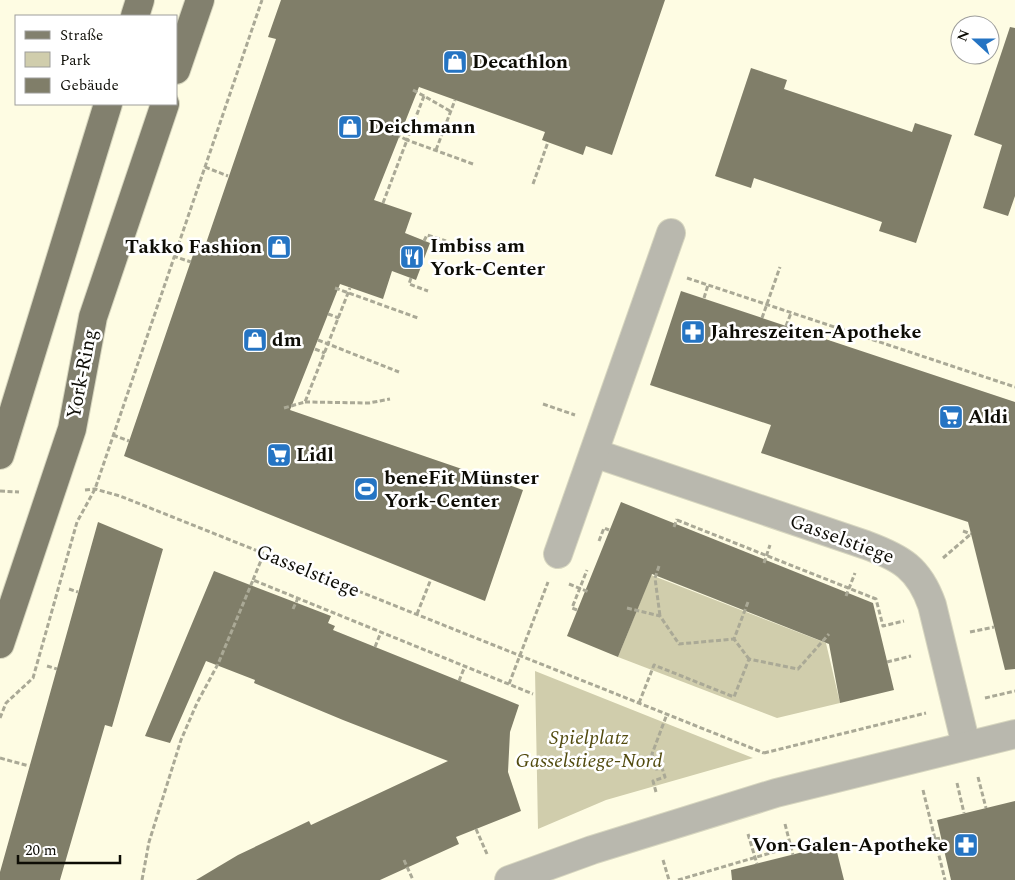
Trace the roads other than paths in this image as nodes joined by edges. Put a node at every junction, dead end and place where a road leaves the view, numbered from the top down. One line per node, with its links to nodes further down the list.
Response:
1 (140, 0): 3 (main road)
2 (200, 0): 4 (main road)
3 (135, 15)
4 (178, 64)
5 (108, 105): 9 (main road)
6 (165, 105): 11 (main road, York-Ring)
7 (671, 233): 8 (street)
8 (594, 453): 10 (street); 13 (street, Gasselstiege)
9 (0, 455)
10 (558, 554)
11 (0, 644)
12 (1015, 734): 13 (street)
13 (966, 745): 14 (street)
14 (509, 880)

